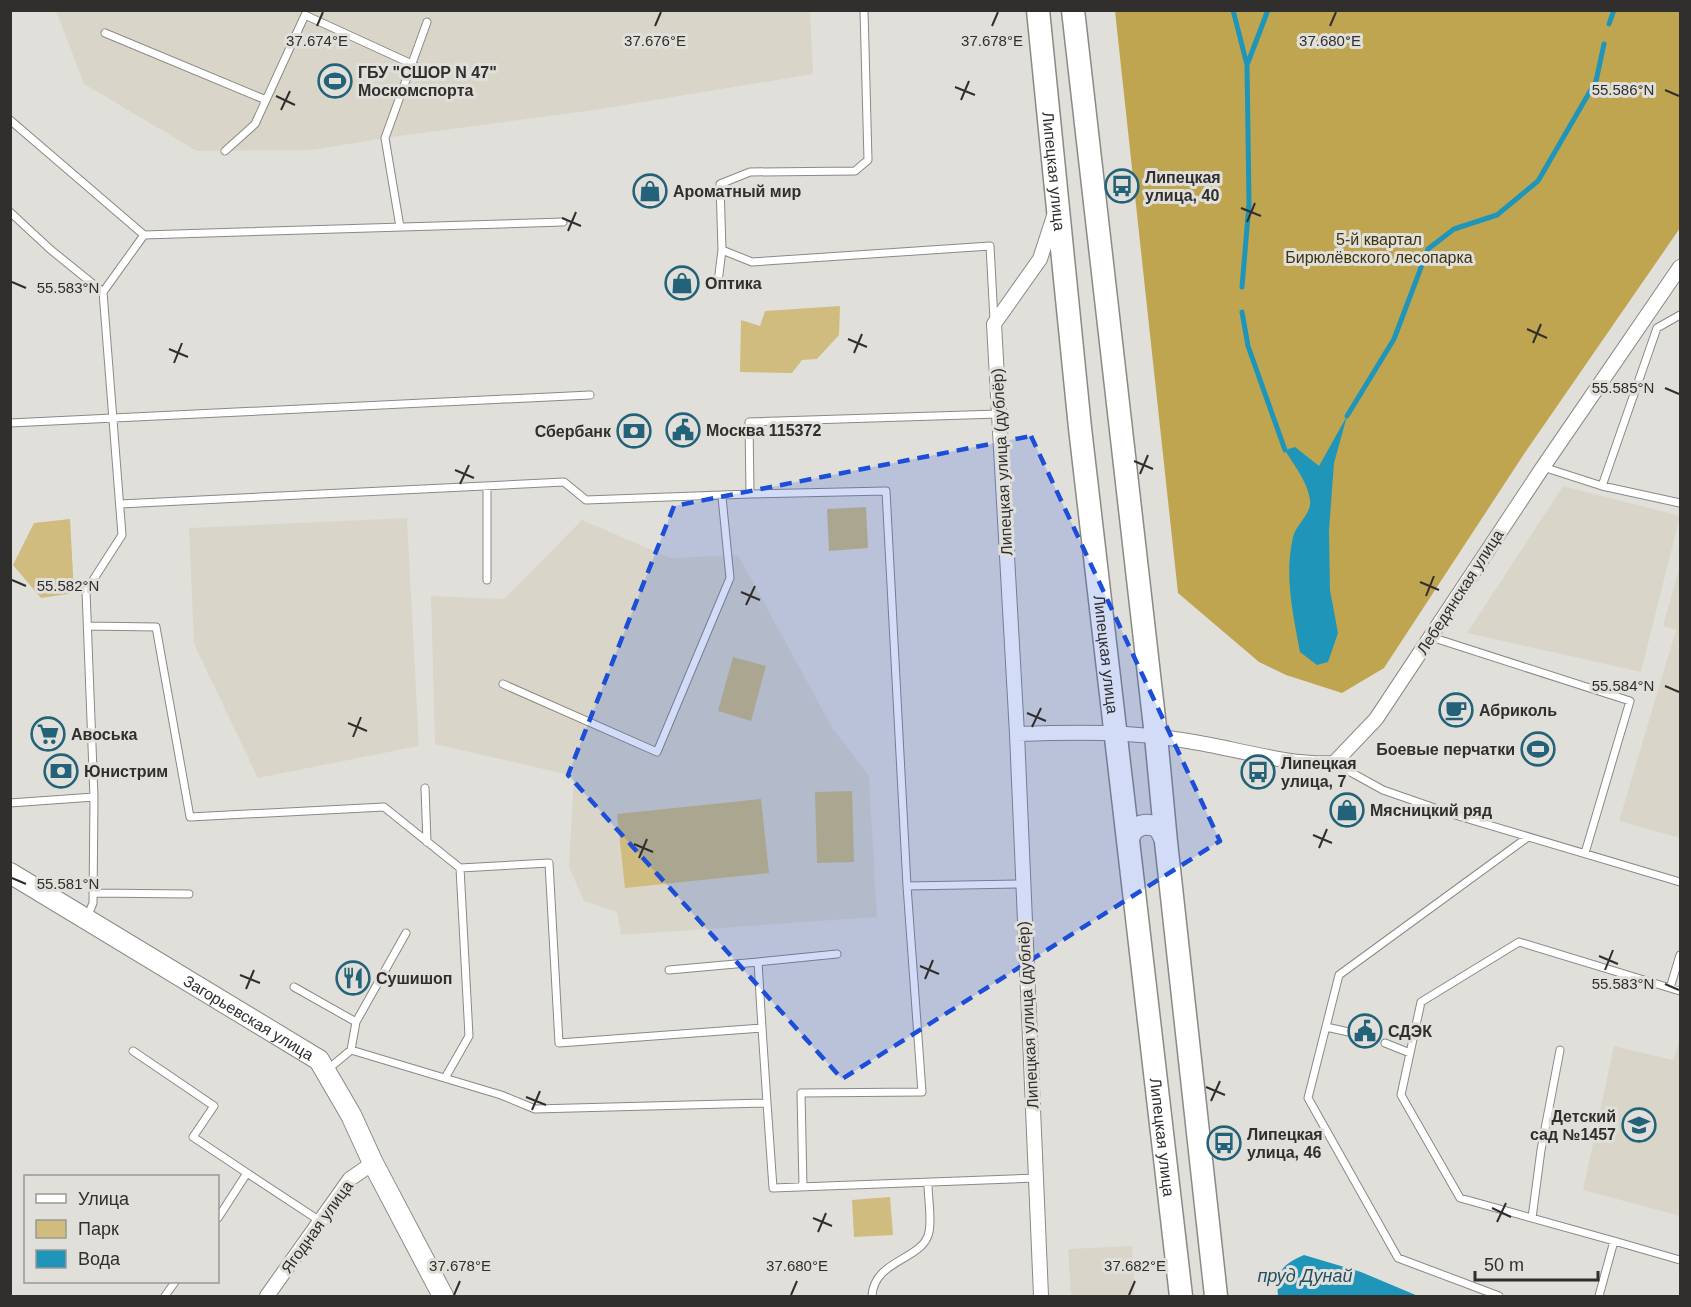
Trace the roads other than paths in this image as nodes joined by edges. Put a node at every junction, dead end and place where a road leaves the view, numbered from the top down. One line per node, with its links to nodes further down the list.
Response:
1 (864, 10): 16 (lane)
2 (1038, 10): 11 (main road, Липецкая улица)
3 (1073, 10): 39 (main road)
4 (306, 13): 7 (lane); 8 (lane)
5 (427, 22): 7 (lane)
6 (105, 33): 8 (lane)
7 (414, 64): 14 (lane)
8 (266, 100): 10 (lane)
9 (10, 120): 15 (lane)
10 (225, 151)
11 (1056, 208): 21 (street); 37 (main road, Липецкая улица)
12 (10, 212): 19 (lane)
13 (563, 222): 14 (lane)
14 (400, 227): 15 (lane)
15 (144, 235): 19 (lane)
16 (722, 250): 18 (lane); 21 (lane)
17 (1680, 267): 26 (street, Лебедянская улица)
18 (718, 282)
19 (103, 292): 24 (lane)
20 (1680, 315): 28 (lane)
21 (994, 324): 23 (street, Липецкая улица (дублёр))
22 (590, 395): 24 (lane)
23 (999, 414): 29 (lane); 38 (street, Липецкая улица (дублёр))
24 (115, 419): 25 (lane); 32 (lane)
25 (10, 423)
26 (1543, 467): 28 (lane); 35 (street, Лебедянская улица)
27 (487, 486): 30 (lane); 32 (lane); 33 (lane)
28 (1602, 486): 31 (lane)
29 (750, 494): 30 (lane); 53 (lane)
30 (722, 497): 36 (lane)
31 (1680, 503)
32 (120, 504): 34 (lane)
33 (487, 580)
34 (88, 626): 42 (lane); 45 (lane)
35 (1431, 637): 40 (street, Лебедянская улица); 48 (lane)
36 (503, 684)
37 (1115, 732): 38 (street); 39 (street); 47 (main road, Липецкая улица)
38 (1017, 734): 52 (street, Липецкая улица (дублёр))
39 (1156, 736): 40 (street); 46 (main road)
40 (1334, 763): 44 (lane)
41 (425, 788): 45 (lane)
42 (94, 797): 43 (lane); 54 (lane)
43 (10, 803)
44 (1528, 837): 48 (lane); 66 (lane)
45 (427, 842): 49 (lane)
46 (1166, 842): 47 (street); 94 (main road)
47 (1128, 846): 93 (main road, Липецкая улица)
48 (1585, 853): 51 (lane)
49 (460, 868): 67 (lane); 75 (lane)
50 (10, 873): 56 (street, Загорьевская улица)
51 (1680, 882)
52 (1022, 884): 53 (lane); 79 (street, Липецкая улица (дублёр))
53 (907, 886): 81 (lane)
54 (93, 893): 55 (lane); 56 (lane)
55 (189, 894)
56 (87, 918): 74 (street, Загорьевская улица)
57 (406, 933): 65 (lane)
58 (837, 954): 60 (lane)
59 (1680, 956): 63 (lane)
60 (758, 962): 61 (lane); 67 (lane)
61 (669, 970)
62 (294, 987): 65 (lane)
63 (1671, 988): 64 (lane); 73 (lane)
64 (1680, 991)
65 (356, 1022): 70 (lane)
66 (1326, 1027): 68 (lane); 95 (lane)
67 (762, 1028): 76 (lane)
68 (1358, 1034)
69 (1386, 1043): 73 (lane)
70 (351, 1050): 74 (lane); 75 (lane)
71 (1560, 1050): 83 (lane)
72 (134, 1051): 78 (lane)
73 (1410, 1053): 83 (lane)
74 (327, 1070): 77 (street, Загорьевская улица)
75 (445, 1078): 76 (lane)
76 (767, 1103): 81 (lane)
77 (373, 1163): 84 (street, Ягодная улица); 90 (street, Загорьевская улица)
78 (247, 1173): 82 (lane); 84 (lane)
79 (1036, 1178): 80 (lane); 92 (street, Липецкая улица (дублёр))
80 (928, 1184): 81 (lane); 91 (lane)
81 (803, 1187)
82 (219, 1216)
83 (1532, 1218): 85 (lane)
84 (320, 1221): 89 (street, Ягодная улица)
85 (1614, 1241): 86 (lane); 96 (lane)
86 (1680, 1260)
87 (174, 1283): 88 (lane)
88 (165, 1296)
89 (267, 1296)
90 (443, 1296)
91 (872, 1296)
92 (1041, 1296)
93 (1181, 1296)
94 (1216, 1296)
95 (1499, 1296)
96 (1599, 1296)

